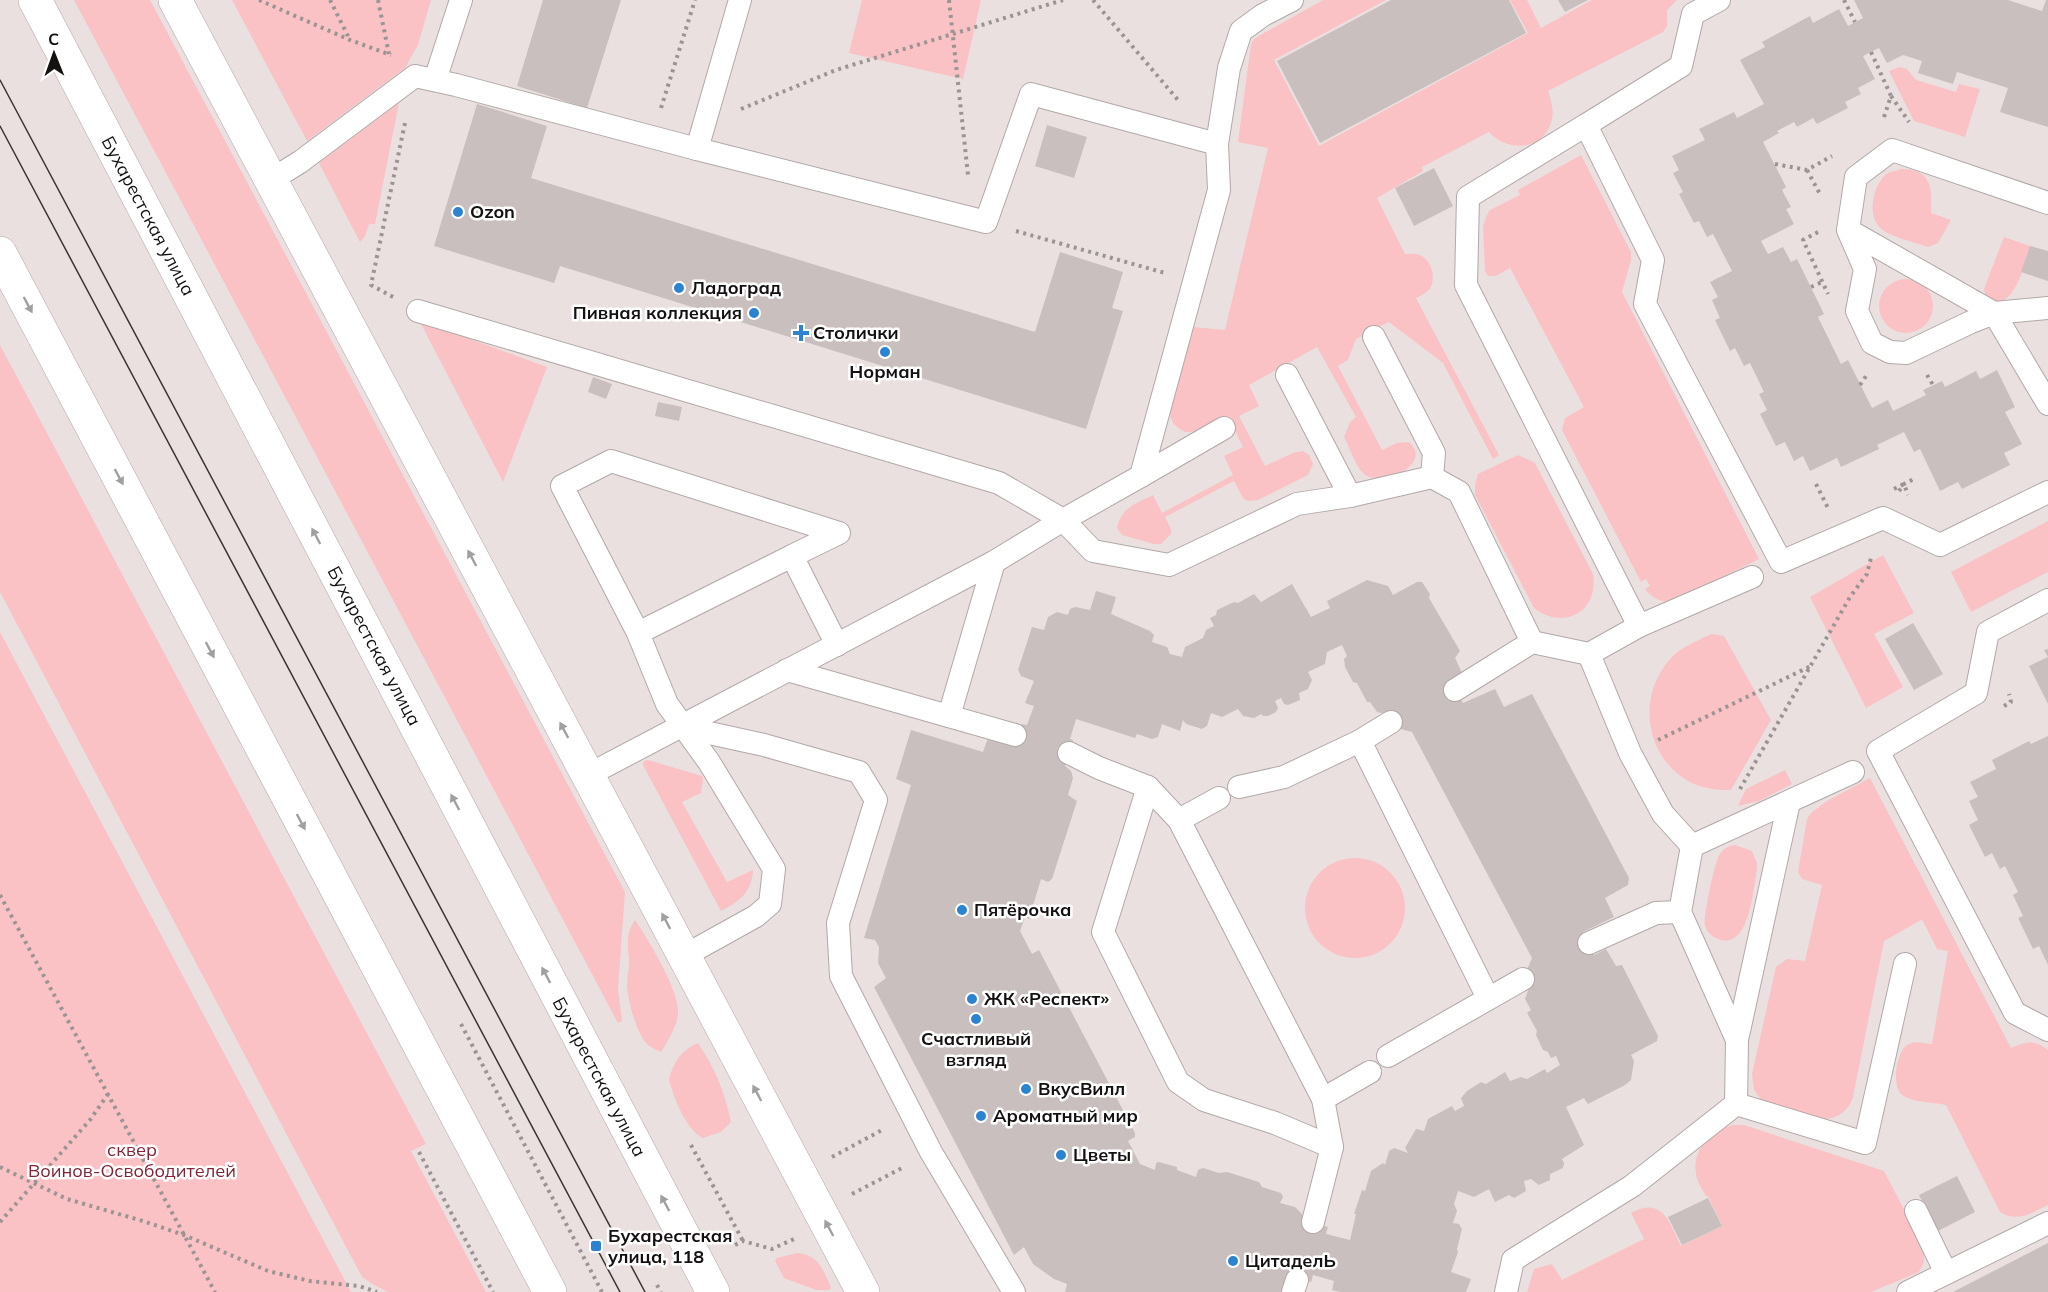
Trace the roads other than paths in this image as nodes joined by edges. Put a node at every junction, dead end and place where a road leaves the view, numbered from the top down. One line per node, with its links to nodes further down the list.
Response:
1 (35, 0): 70 (main road, Бухарестская улица, one-way to 1)
2 (175, 0): 11 (main road)
3 (460, 0): 7 (lane)
4 (740, 0): 10 (lane)
5 (1292, 0): 9 (lane)
6 (1719, 0): 8 (lane)
7 (416, 82): 10 (lane); 11 (lane)
8 (1586, 125): 29 (lane); 31 (lane)
9 (1217, 144): 10 (lane); 22 (lane)
10 (697, 149)
11 (271, 180): 45 (main road, one-way to 11)
12 (2048, 203): 13 (lane)
13 (1848, 230): 17 (lane); 17 (lane)
14 (0, 253): 69 (main road, one-way to 69)
15 (2048, 308): 17 (lane)
16 (418, 311): 26 (lane)
17 (1994, 313): 20 (lane)
18 (1374, 337): 23 (lane)
19 (1287, 375): 25 (lane)
20 (2048, 404)
21 (1224, 428): 22 (lane)
22 (1141, 476): 26 (lane)
23 (1432, 477): 25 (lane); 33 (lane)
24 (2048, 492): 29 (lane)
25 (1350, 496): 26 (lane)
26 (1063, 520): 28 (lane)
27 (792, 556): 32 (lane); 32 (lane); 34 (lane)
28 (994, 562): 34 (lane); 38 (lane)
29 (1766, 570): 31 (lane)
30 (2048, 600): 44 (lane)
31 (1639, 626): 35 (lane)
32 (638, 633): 40 (lane)
33 (1532, 642): 35 (lane); 37 (lane)
34 (837, 645): 36 (lane)
35 (1589, 654): 51 (lane)
36 (787, 670): 38 (lane); 40 (lane)
37 (1455, 690)
38 (949, 716): 41 (lane)
39 (1391, 722): 42 (lane)
40 (682, 727): 45 (lane); 54 (lane); 72 (lane)
41 (1015, 735)
42 (1360, 741): 47 (lane); 57 (lane)
43 (1069, 753): 46 (lane)
44 (1864, 761): 49 (lane); 58 (lane)
45 (588, 775): 54 (main road, one-way to 45)
46 (1148, 786): 50 (lane); 64 (lane)
47 (1239, 787)
48 (1219, 798): 50 (lane)
49 (1789, 802): 51 (lane); 59 (lane)
50 (1179, 820): 62 (lane)
51 (1692, 846): 52 (lane)
52 (1680, 912): 53 (lane); 59 (lane)
53 (1589, 942)
54 (684, 956): 71 (main road, one-way to 54)
55 (1905, 964): 63 (lane)
56 (1523, 979): 57 (lane)
57 (1488, 998): 60 (lane)
58 (2048, 1030)
59 (1737, 1040): 63 (lane)
60 (1388, 1056)
61 (1370, 1072): 62 (lane)
62 (1323, 1099): 64 (lane)
63 (1736, 1104): 73 (lane)
64 (1332, 1147): 66 (lane)
65 (1916, 1211): 68 (lane)
66 (1313, 1222)
67 (2048, 1223): 68 (lane)
68 (1946, 1273): 74 (lane)
69 (550, 1292)
70 (713, 1292)
71 (863, 1292)
72 (1014, 1292)
73 (1506, 1292)
74 (1908, 1292)

